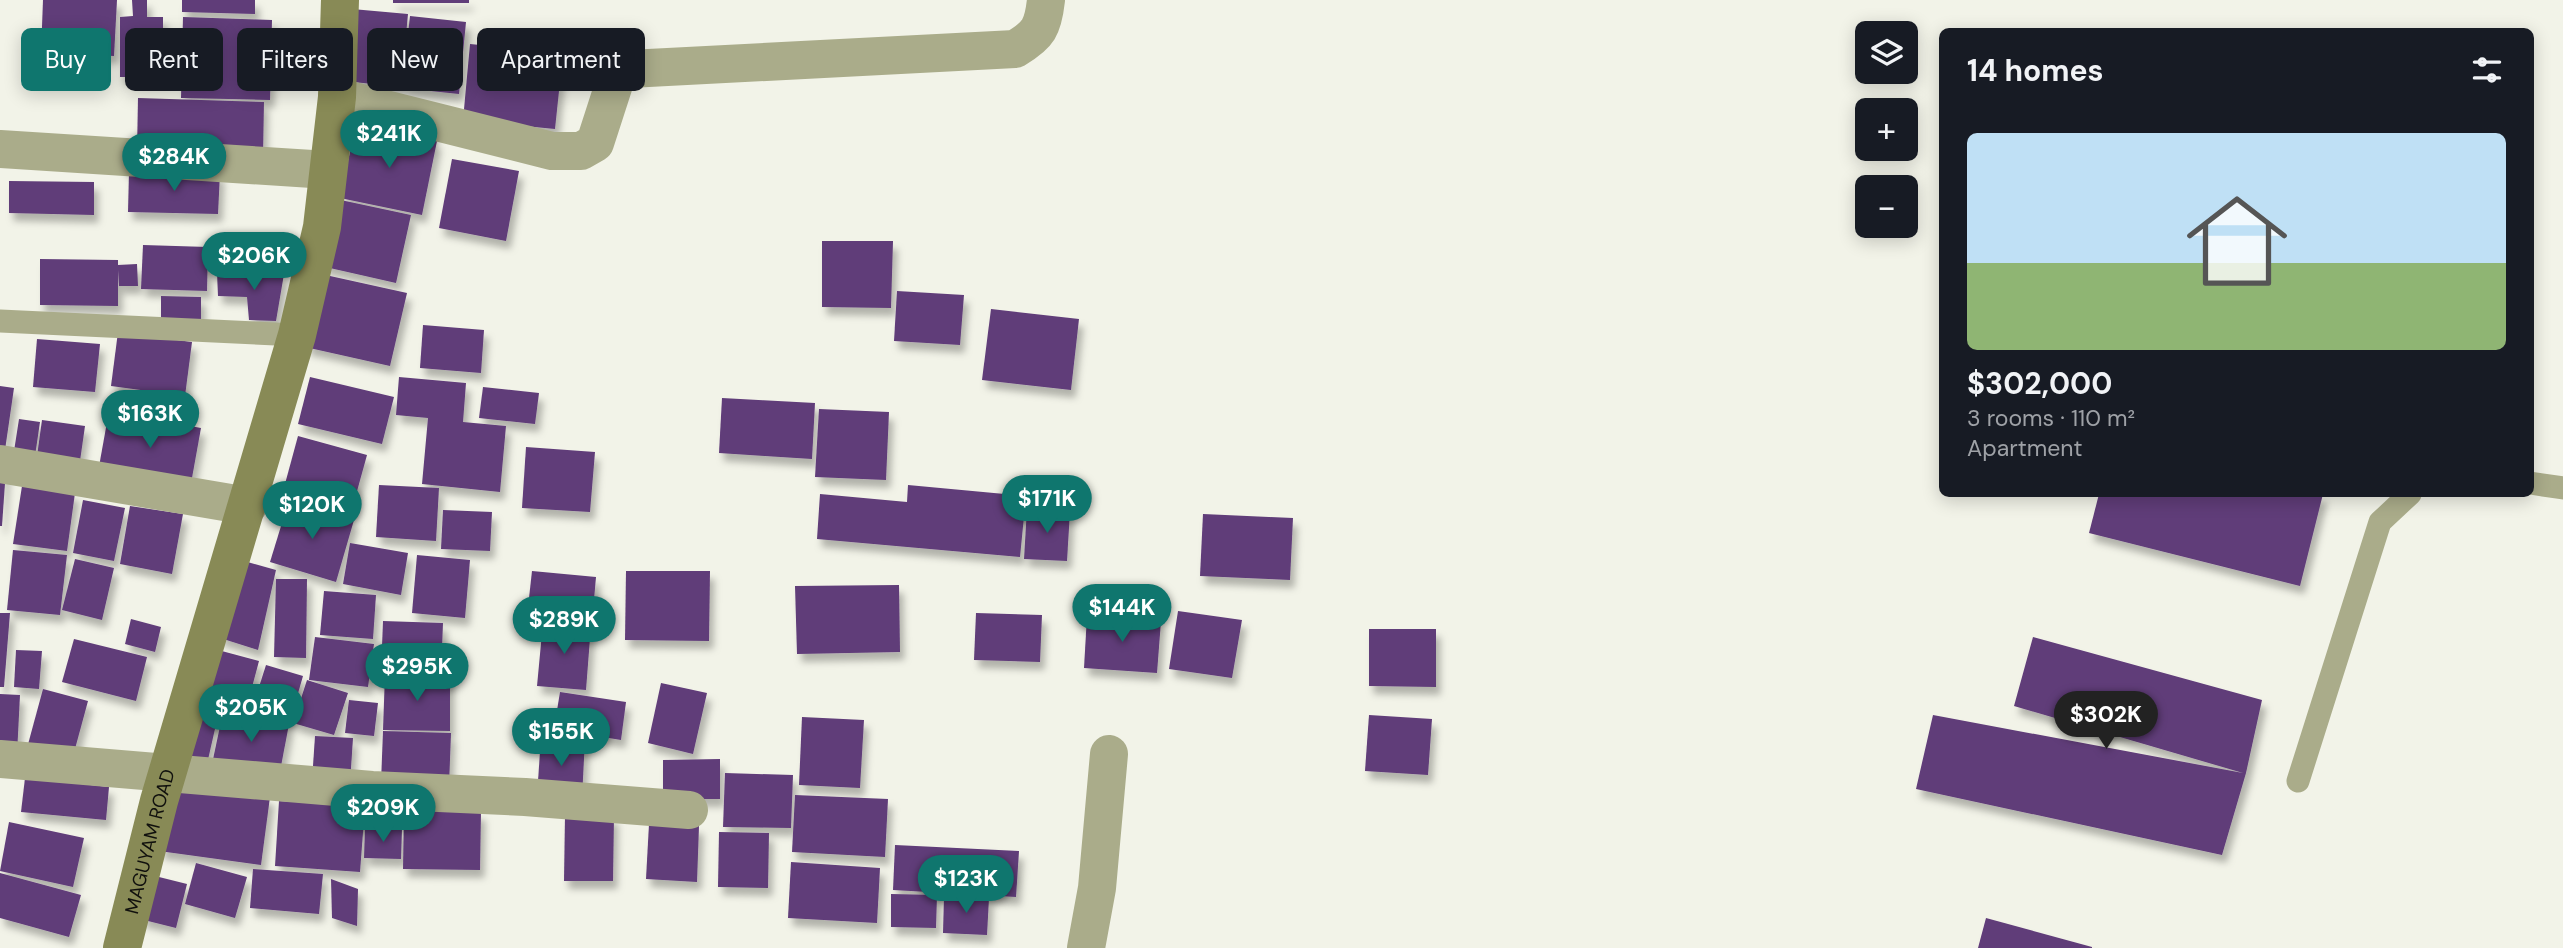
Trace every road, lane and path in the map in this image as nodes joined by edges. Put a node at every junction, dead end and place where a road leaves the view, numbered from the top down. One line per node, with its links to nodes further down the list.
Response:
1 (340, 0): 3 (main road, MAGUYAM ROAD)
2 (1046, 0): 3 (street)
3 (337, 97): 5 (main road, MAGUYAM ROAD)
4 (0, 149): 5 (street)
5 (328, 170): 7 (main road, MAGUYAM ROAD)
6 (0, 321): 7 (lane)
7 (297, 335): 12 (main road, MAGUYAM ROAD)
8 (0, 464): 12 (street)
9 (2534, 484): 10 (lane)
10 (2563, 488)
11 (2407, 497): 16 (lane)
12 (248, 506): 15 (main road, MAGUYAM ROAD)
13 (1109, 754): 19 (street)
14 (0, 759): 15 (street)
15 (167, 773): 17 (street); 18 (main road, MAGUYAM ROAD)
16 (2298, 781)
17 (689, 810)
18 (122, 948)
19 (1086, 948)

